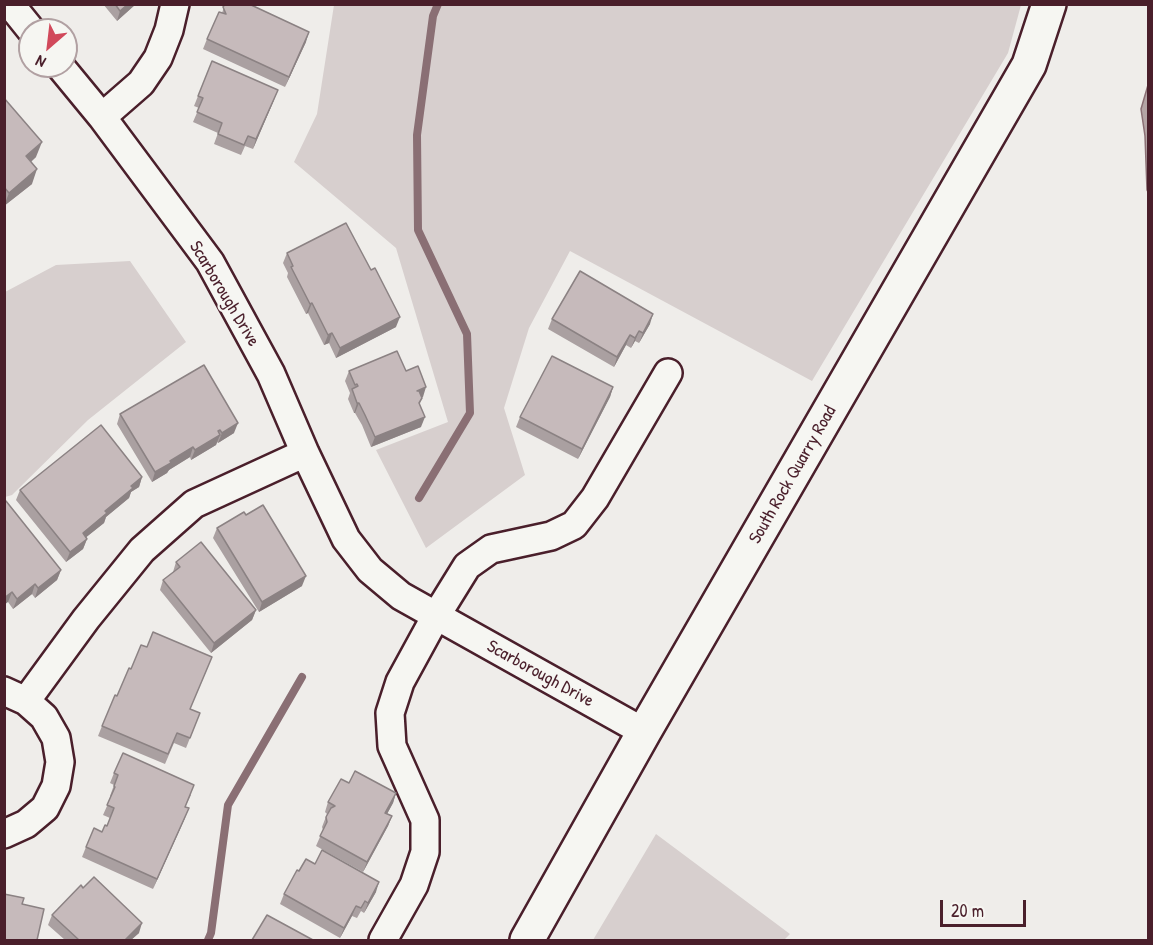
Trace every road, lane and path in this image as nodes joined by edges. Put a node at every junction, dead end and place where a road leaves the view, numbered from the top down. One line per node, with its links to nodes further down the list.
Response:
1 (10, 4): 4 (street)
2 (175, 4): 6 (street)
3 (1048, 4): 11 (street, South Rock Quarry Road)
4 (21, 18)
5 (70, 78): 6 (street, Scarborough Drive)
6 (102, 117): 8 (street, Scarborough Drive)
7 (668, 373): 9 (street)
8 (305, 453): 9 (street, Scarborough Drive); 10 (street)
9 (436, 616): 11 (street, Scarborough Drive); 13 (street)
10 (15, 696): 12 (street)
11 (644, 732): 14 (street, South Rock Quarry Road)
12 (4, 834)
13 (383, 940)
14 (527, 940)

